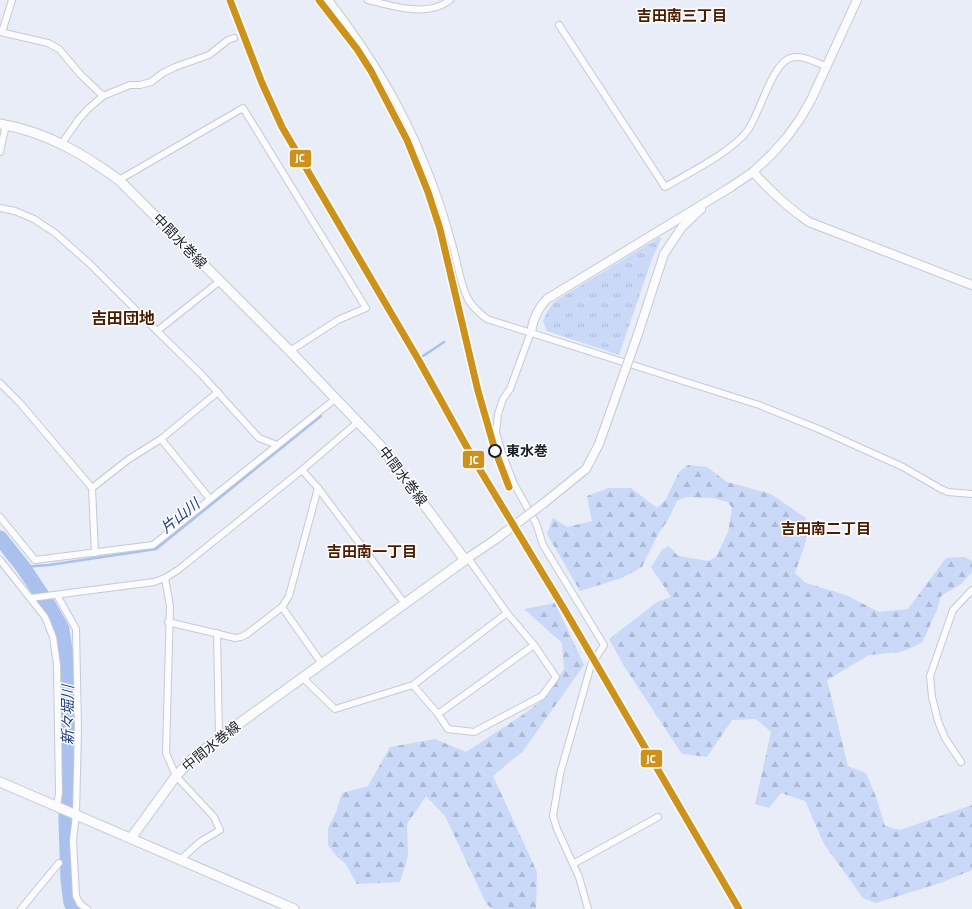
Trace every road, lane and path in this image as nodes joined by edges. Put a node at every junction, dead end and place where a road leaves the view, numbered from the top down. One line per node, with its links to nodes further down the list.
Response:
1 (12, 0): 7 (street)
2 (329, 0): 21 (street)
3 (368, 0): 4 (street)
4 (450, 0)
5 (857, 0): 9 (street)
6 (559, 25): 9 (street)
7 (1, 32): 10 (street)
8 (234, 38): 10 (street)
9 (826, 66): 14 (street)
10 (103, 96): 12 (street)
11 (3, 124): 12 (main road, 中間水巻線); 13 (street)
12 (62, 143): 15 (main road, 中間水巻線)
13 (0, 152)
14 (753, 172): 16 (street); 19 (street)
15 (119, 180): 18 (main road, 中間水巻線); 22 (street)
16 (712, 198): 21 (street); 36 (street, bridge)
17 (0, 208): 20 (street)
18 (220, 281): 20 (street); 22 (main road, 中間水巻線)
19 (972, 285)
20 (157, 331): 24 (street)
21 (531, 332): 32 (street); 62 (street)
22 (290, 351): 25 (main road, 中間水巻線)
23 (0, 383): 30 (street)
24 (218, 392): 27 (street); 28 (street)
25 (335, 399): 26 (main road, 中間水巻線); 28 (street)
26 (358, 422): 29 (street); 36 (main road, 中間水巻線)
27 (161, 438): 30 (street); 33 (street)
28 (276, 445): 33 (street)
29 (302, 470): 31 (street); 38 (street)
30 (92, 488): 35 (street)
31 (318, 488): 42 (street); 43 (street)
32 (972, 494)
33 (210, 499): 35 (street)
34 (0, 517): 35 (street)
35 (95, 553)
36 (466, 559): 42 (main road, 中間水巻線); 44 (street)
37 (0, 562): 41 (street)
38 (165, 578): 40 (street); 45 (street)
39 (972, 590): 53 (street)
40 (57, 595): 41 (street); 57 (street)
41 (31, 598): 56 (street)
42 (405, 604): 48 (main road, 中間水巻線)
43 (282, 607): 46 (street); 48 (street)
44 (507, 613): 47 (street); 50 (street)
45 (168, 622): 46 (street); 54 (street)
46 (217, 634): 52 (street)
47 (534, 644): 51 (street); 51 (street)
48 (322, 664): 49 (main road, 中間水巻線)
49 (303, 678): 50 (street); 52 (main road, 中間水巻線)
50 (413, 685): 51 (street)
51 (438, 714)
52 (219, 738): 54 (main road, 中間水巻線)
53 (961, 762)
54 (176, 776): 59 (main road, 中間水巻線); 60 (street)
55 (0, 782): 56 (main road)
56 (57, 806): 57 (main road)
57 (76, 815): 59 (main road); 64 (street)
58 (658, 817): 62 (street)
59 (131, 838): 60 (main road)
60 (180, 860): 65 (main road)
61 (59, 863): 63 (street)
62 (573, 864): 66 (street)
63 (21, 909)
64 (88, 909)
65 (294, 909)
66 (588, 909)

